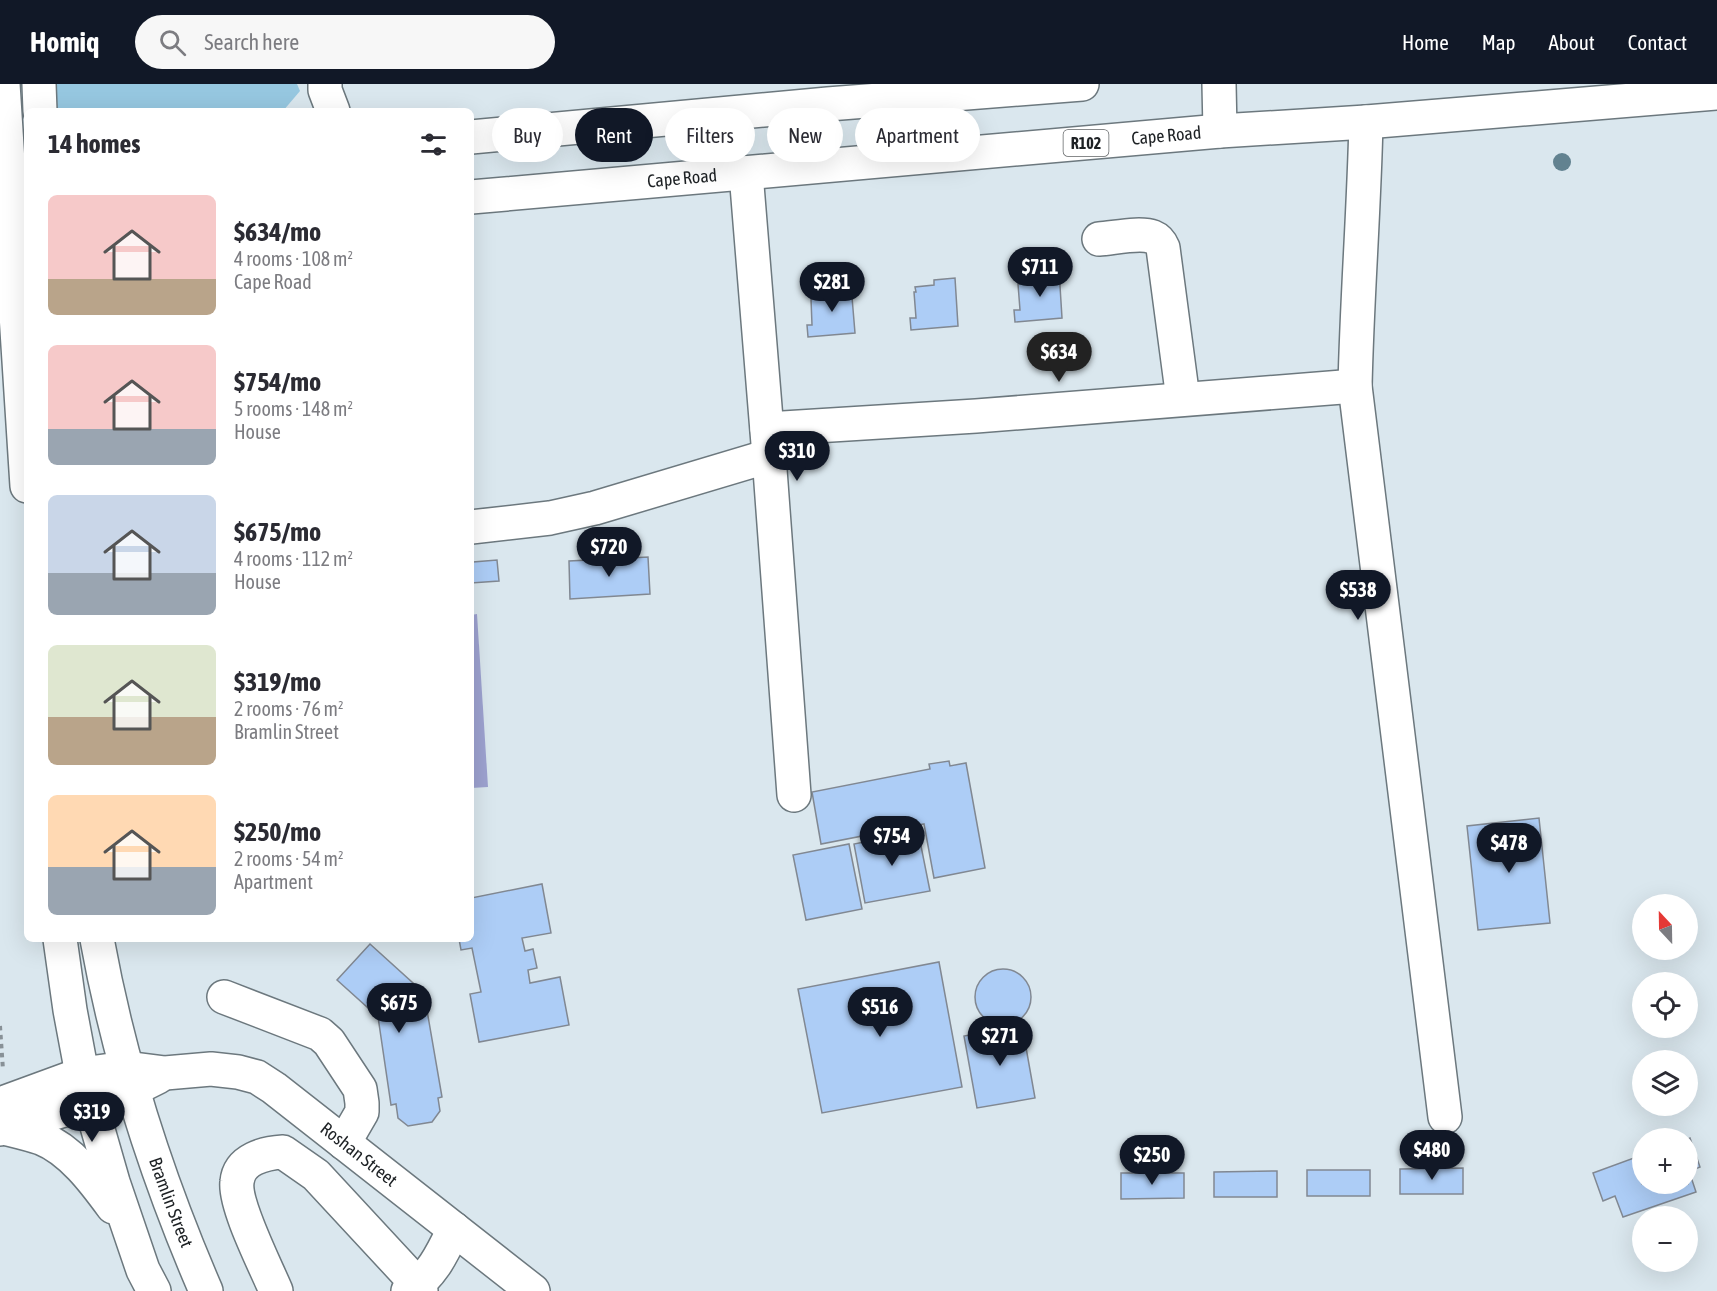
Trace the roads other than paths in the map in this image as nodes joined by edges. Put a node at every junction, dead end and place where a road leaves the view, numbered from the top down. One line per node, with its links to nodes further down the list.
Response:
1 (3, 84): 11 (main road)
2 (39, 84): 6 (main road)
3 (1082, 84): 9 (main road)
4 (1219, 84): 8 (main road)
5 (1717, 93): 7 (main road, Cape Road / R102)
6 (40, 108)
7 (1366, 122): 8 (main road, Cape Road / R102); 15 (main road)
8 (1220, 130): 10 (main road, Cape Road / R102)
9 (474, 137)
10 (746, 173): 12 (main road, Cape Road / R102); 18 (main road)
11 (12, 177): 13 (main road)
12 (474, 197)
13 (13, 236): 17 (main road)
14 (1099, 239): 16 (main road)
15 (1355, 386): 16 (main road); 27 (main road)
16 (1183, 399): 18 (main road)
17 (24, 432)
18 (768, 442): 19 (main road); 20 (main road)
19 (474, 527)
20 (794, 795)
21 (60, 942): 25 (main road)
22 (98, 942): 24 (main road, Bramlin Street)
23 (224, 997): 28 (main road)
24 (129, 1079): 25 (main road); 28 (main road, Roshan Street); 33 (main road, Bramlin Street)
25 (86, 1088): 26 (main road); 30 (main road)
26 (2, 1116): 30 (main road)
27 (1445, 1117)
28 (344, 1143): 29 (main road, Roshan Street)
29 (453, 1229): 31 (main road); 35 (main road, Roshan Street)
30 (129, 1230): 32 (main road)
31 (416, 1289): 34 (main road)
32 (154, 1291)
33 (206, 1291)
34 (276, 1291)
35 (533, 1291)

